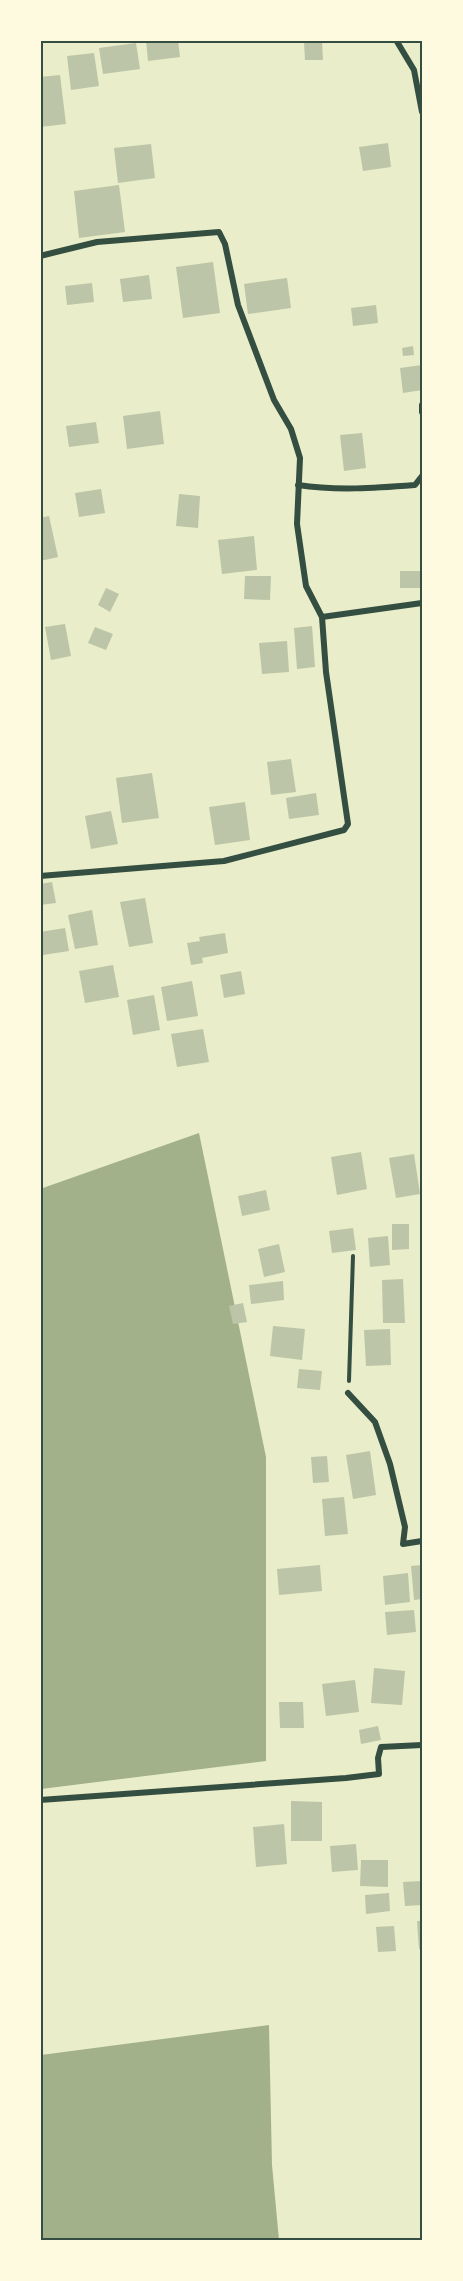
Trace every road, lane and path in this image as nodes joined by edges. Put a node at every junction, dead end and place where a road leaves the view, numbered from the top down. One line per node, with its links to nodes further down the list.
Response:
1 (396, 40): 2 (street)
2 (423, 112)
3 (40, 256): 5 (street)
4 (423, 476): 5 (street)
5 (298, 485): 7 (street)
6 (423, 603): 7 (street)
7 (322, 617): 8 (street)
8 (40, 876)
9 (353, 1256): 10 (path)
10 (348, 1394): 11 (street)
11 (423, 1541)
12 (423, 1745): 13 (street)
13 (40, 1800)

